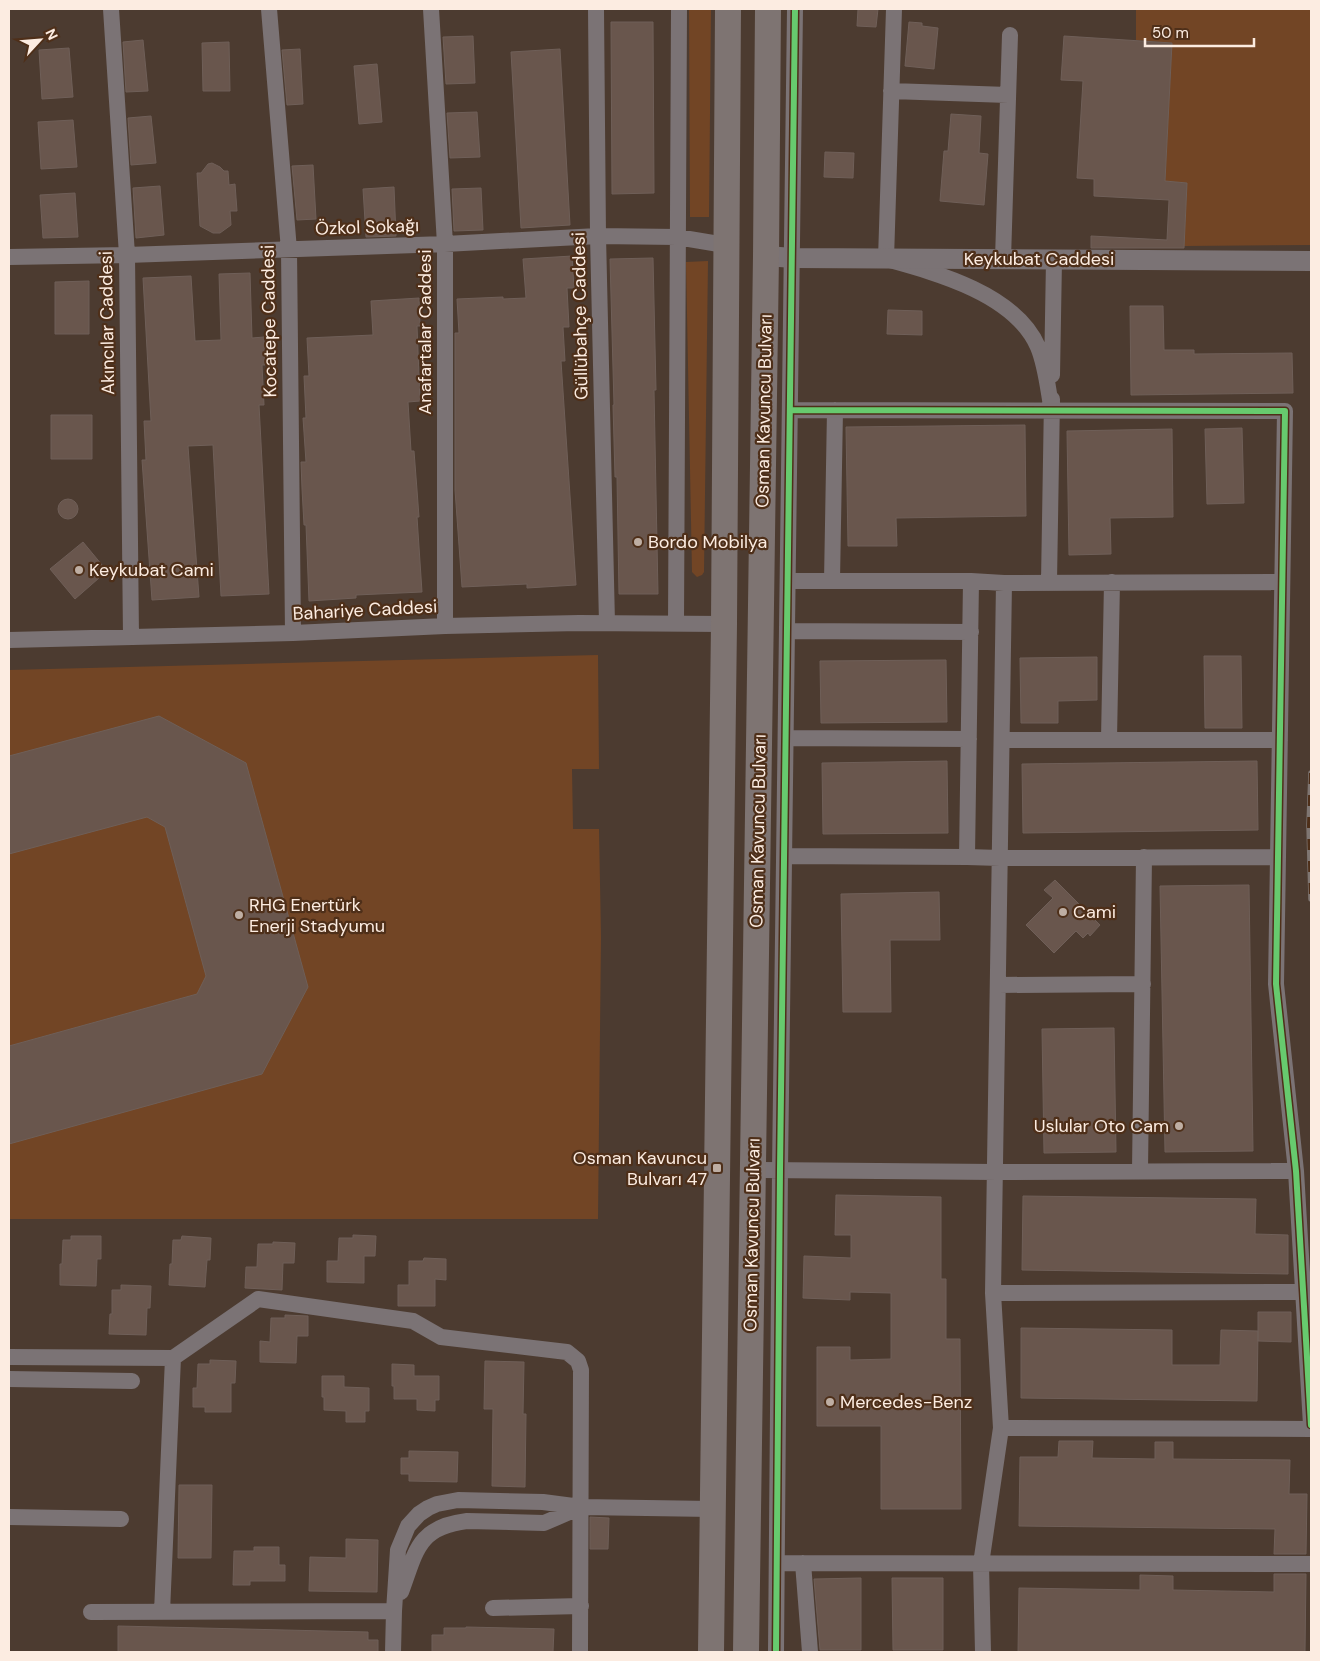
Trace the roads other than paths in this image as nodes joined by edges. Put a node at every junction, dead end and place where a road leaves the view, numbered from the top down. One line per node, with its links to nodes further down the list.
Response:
1 (111, 9): 18 (street, Akıncılar Caddesi)
2 (269, 9): 17 (street, Kocatepe Caddesi)
3 (431, 9): 15 (street, Anafartalar Caddesi)
4 (596, 9): 13 (street, Güllübahçe Caddesi)
5 (679, 9): 14 (street)
6 (728, 9): 16 (highway, Osman Kavuncu Bulvarı)
7 (768, 9): 19 (highway, Osman Kavuncu Bulvarı)
8 (795, 9): 21 (street)
9 (894, 9): 11 (street)
10 (1010, 36): 12 (street)
11 (891, 91): 12 (street); 22 (street)
12 (1008, 95): 23 (street)
13 (598, 236): 14 (street, Özkol Sokağı); 15 (street, Özkol Sokağı); 36 (street, Güllübahçe Caddesi)
14 (677, 238): 16 (street, Özkol Sokağı); 37 (street)
15 (445, 244): 17 (street, Özkol Sokağı); 39 (street, Anafartalar Caddesi)
16 (725, 245): 19 (highway); 38 (highway, Osman Kavuncu Bulvarı)
17 (289, 250): 18 (street, Özkol Sokağı); 42 (street, Kocatepe Caddesi)
18 (127, 255): 20 (street, Özkol Sokağı); 43 (street, Akıncılar Caddesi)
19 (766, 256): 21 (street, Keykubat Caddesi); 57 (highway, Osman Kavuncu Bulvarı)
20 (9, 257)
21 (793, 258): 22 (street, Keykubat Caddesi); 26 (street)
22 (886, 259): 23 (street, Keykubat Caddesi); 28 (street)
23 (1003, 259): 24 (street, Keykubat Caddesi)
24 (1054, 260): 25 (street, Keykubat Caddesi); 28 (street)
25 (1311, 261)
26 (791, 410): 27 (street); 29 (street)
27 (835, 410): 28 (street); 30 (street)
28 (1052, 411): 32 (street); 34 (street)
29 (788, 581): 30 (street); 40 (street)
30 (832, 581): 31 (street)
31 (972, 582): 35 (street); 41 (street)
32 (1049, 582): 33 (street); 35 (street)
33 (1112, 582): 34 (street); 47 (street)
34 (1282, 582): 49 (street)
35 (1004, 583): 48 (street)
36 (606, 623): 37 (street, Bahariye Caddesi); 39 (street, Bahariye Caddesi)
37 (676, 624): 38 (street, Bahariye Caddesi)
38 (724, 624): 71 (highway, Osman Kavuncu Bulvarı)
39 (445, 626): 42 (street, Bahariye Caddesi)
40 (788, 631): 41 (street); 45 (street)
41 (972, 632): 46 (street)
42 (294, 633): 43 (street, Bahariye Caddesi)
43 (131, 637): 44 (street, Bahariye Caddesi)
44 (9, 640)
45 (786, 738): 46 (street); 50 (street)
46 (969, 739): 51 (street)
47 (1109, 739): 48 (street); 49 (street)
48 (1002, 740): 54 (street)
49 (1280, 740): 53 (street)
50 (784, 856): 51 (street); 58 (street)
51 (967, 857): 54 (street)
52 (1144, 857): 53 (street); 54 (street); 55 (street)
53 (1278, 857): 60 (street)
54 (1000, 858): 56 (street)
55 (1143, 984): 56 (street); 59 (street)
56 (998, 985): 61 (street)
57 (753, 1170): 58 (street); 86 (highway, Osman Kavuncu Bulvarı)
58 (780, 1170): 61 (street); 74 (street)
59 (1140, 1171): 60 (street); 61 (street)
60 (1296, 1171): 62 (street)
61 (995, 1172): 63 (street)
62 (1303, 1292): 63 (street); 68 (street)
63 (994, 1293): 69 (street)
64 (9, 1357): 65 (street)
65 (173, 1358): 70 (street); 82 (street)
66 (9, 1379): 67 (street)
67 (132, 1381)
68 (1311, 1427): 69 (street)
69 (1001, 1428): 76 (street)
70 (581, 1507): 71 (street); 78 (street); 80 (street); 80 (street)
71 (712, 1509): 85 (highway, Osman Kavuncu Bulvarı)
72 (9, 1517): 73 (street)
73 (121, 1519)
74 (777, 1563): 75 (street); 87 (street)
75 (803, 1563): 76 (street); 88 (street)
76 (981, 1564): 77 (street); 89 (street)
77 (1311, 1564)
78 (581, 1606): 79 (street); 84 (street)
79 (493, 1608)
80 (394, 1611): 82 (street); 83 (street)
81 (91, 1612): 82 (street)
82 (162, 1612)
83 (393, 1652)
84 (580, 1652)
85 (711, 1652)
86 (746, 1652)
87 (776, 1652)
88 (810, 1652)
89 (983, 1652)

